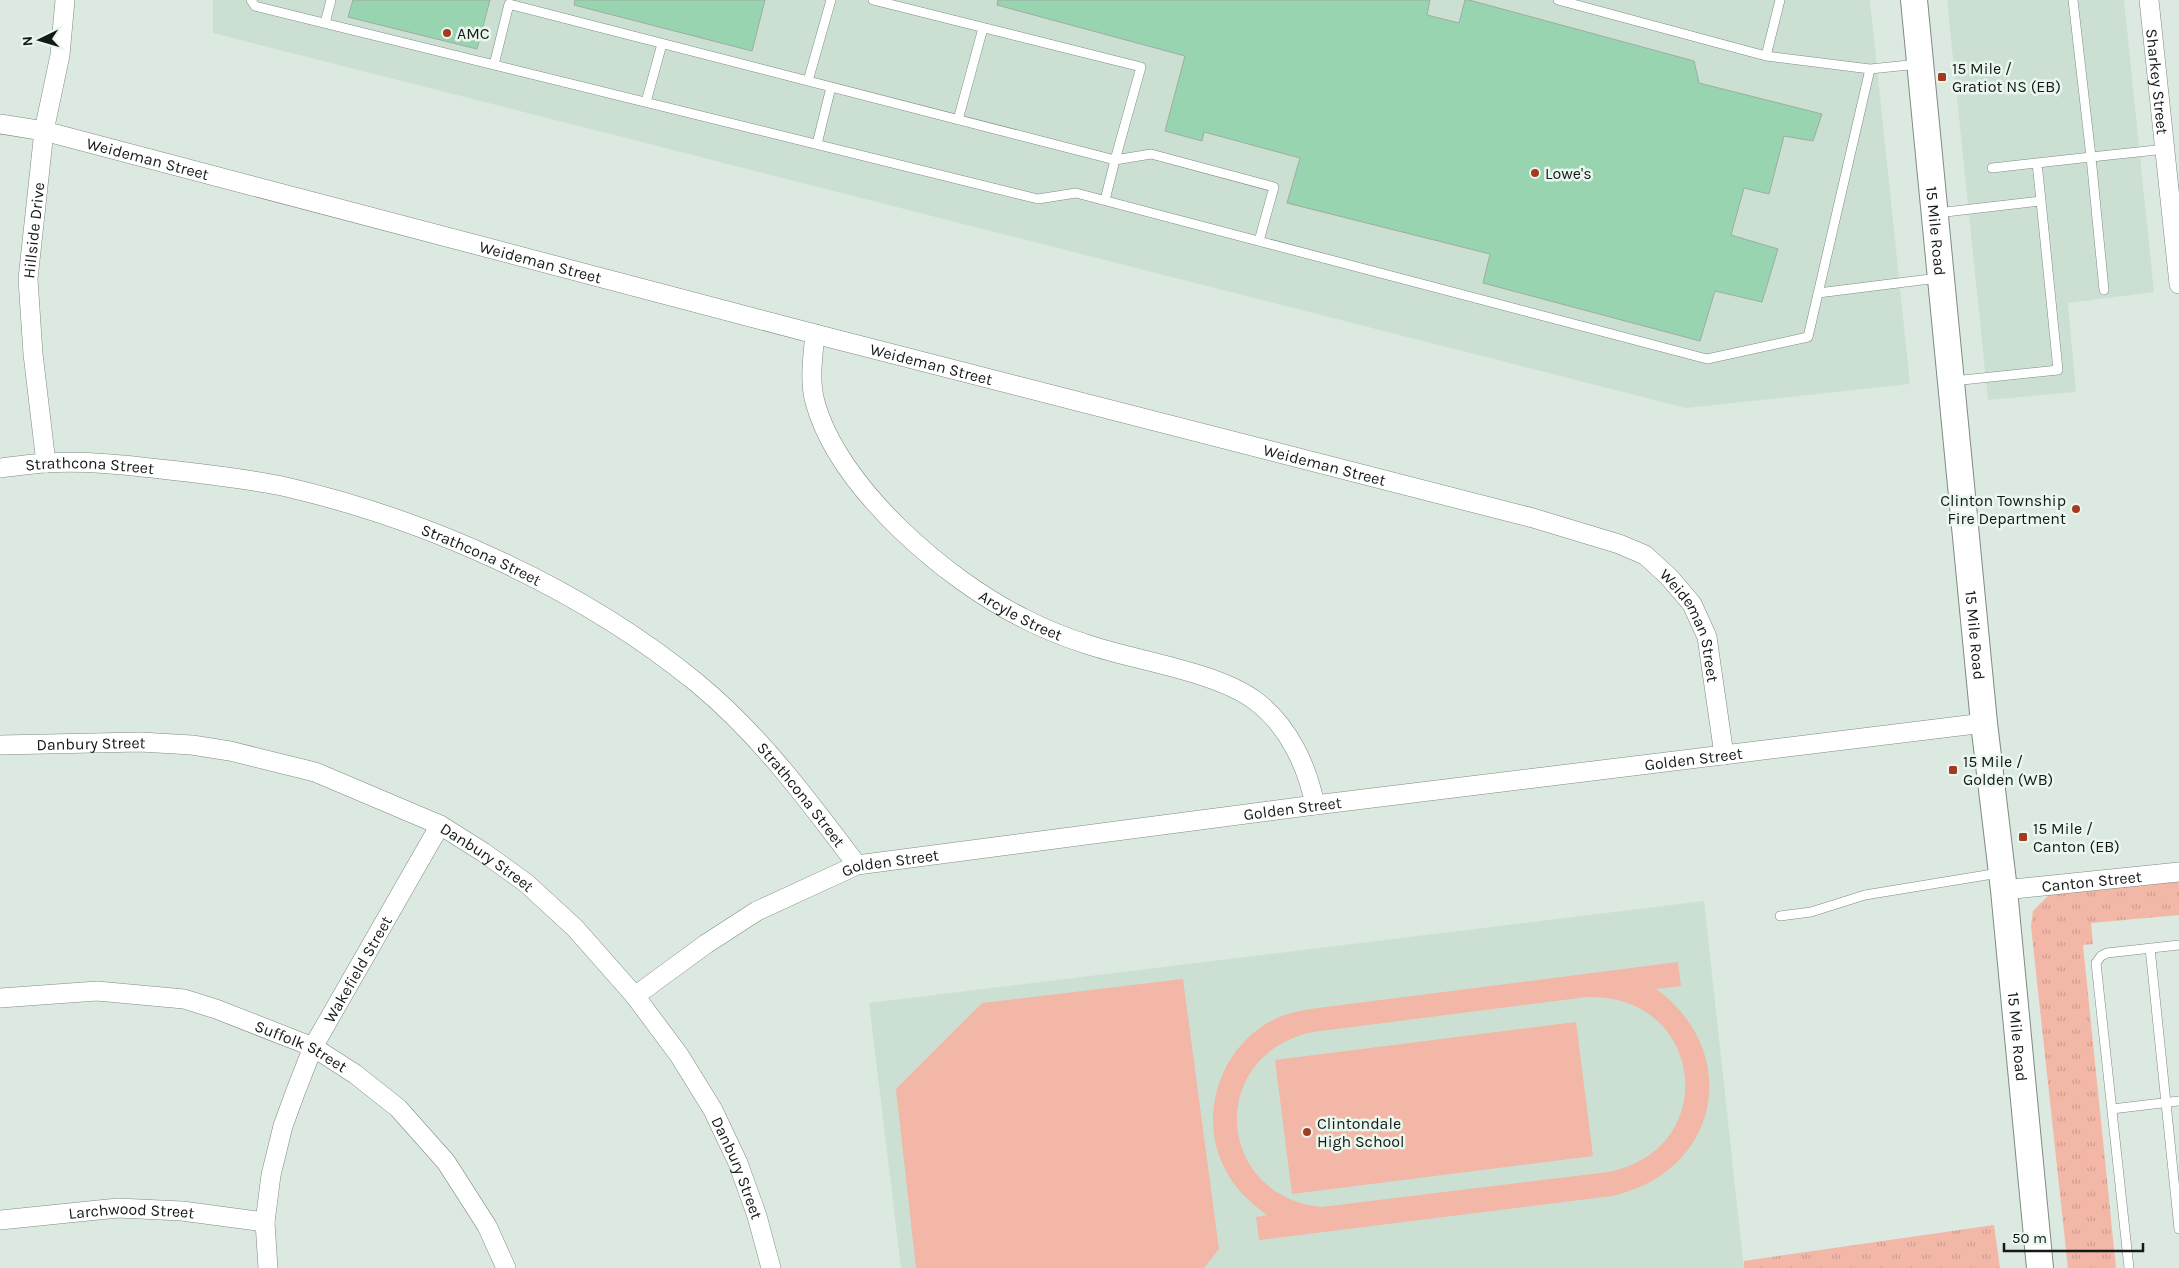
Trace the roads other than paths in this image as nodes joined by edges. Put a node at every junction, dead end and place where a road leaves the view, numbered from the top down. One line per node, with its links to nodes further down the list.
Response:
1 (65, 0): 24 (street, Hillside Drive)
2 (251, 0): 12 (lane)
3 (331, 0): 12 (lane)
4 (831, 0): 19 (lane)
5 (873, 0): 13 (lane)
6 (1558, 0): 15 (lane)
7 (1780, 0): 15 (lane)
8 (1914, 0): 16 (main road, 15 Mile Road)
9 (2073, 0): 27 (lane)
10 (2149, 0): 26 (street, Sharkey Street)
11 (510, 2): 14 (lane); 17 (lane)
12 (325, 23): 17 (lane)
13 (983, 28): 22 (lane); 28 (lane)
14 (662, 44): 19 (lane); 21 (lane)
15 (1766, 56): 18 (lane)
16 (1920, 64): 18 (lane); 33 (main road, 15 Mile Road)
17 (494, 65): 21 (lane)
18 (1870, 69): 38 (lane)
19 (808, 81): 20 (lane)
20 (831, 87): 22 (lane); 25 (lane)
21 (646, 102): 25 (lane)
22 (958, 120): 28 (lane)
23 (0, 124): 24 (street, Weideman Street)
24 (44, 131): 39 (street, Weideman Street); 41 (street, Hillside Drive)
25 (817, 144): 31 (lane)
26 (2166, 149): 27 (lane); 36 (street, Sharkey Street)
27 (2091, 157): 29 (lane); 37 (lane)
28 (1115, 160): 31 (lane); 34 (lane)
29 (2037, 162): 30 (lane); 32 (lane)
30 (1992, 168)
31 (1105, 200): 34 (lane)
32 (2041, 201): 33 (lane); 40 (lane)
33 (1934, 213): 35 (main road, 15 Mile Road)
34 (1259, 241): 38 (lane)
35 (1940, 278): 38 (lane); 40 (main road, 15 Mile Road)
36 (2179, 284)
37 (2104, 290)
38 (1818, 293)
39 (815, 334): 45 (street, Weideman Street); 46 (street, Arcyle Street)
40 (1950, 381): 43 (main road, 15 Mile Road)
41 (46, 463): 42 (street, Strathcona Street); 48 (street, Strathcona Street)
42 (0, 468)
43 (1984, 723): 45 (street, Golden Street); 50 (main road, 15 Mile Road)
44 (0, 745): 47 (street, Danbury Street)
45 (1724, 755): 46 (street, Golden Street)
46 (1315, 805): 48 (street, Golden Street)
47 (440, 825): 54 (street, Danbury Street); 56 (street, Wakefield Street)
48 (857, 865): 54 (street, Golden Street)
49 (2179, 872): 50 (street, Canton Street)
50 (2003, 881): 51 (lane); 66 (main road, 15 Mile Road)
51 (1780, 916)
52 (2179, 945): 53 (lane)
53 (2150, 948): 58 (lane); 59 (lane)
54 (635, 996): 65 (street, Danbury Street)
55 (0, 998): 56 (street, Suffolk Street)
56 (313, 1047): 61 (street, Wakefield Street); 64 (street, Suffolk Street)
57 (2179, 1101): 58 (lane)
58 (2166, 1103): 59 (lane); 62 (lane)
59 (2112, 1109): 67 (lane)
60 (0, 1220): 61 (street, Larchwood Street)
61 (265, 1222): 63 (street, Wakefield Street)
62 (2179, 1229)
63 (268, 1268)
64 (506, 1268)
65 (772, 1268)
66 (2040, 1268)
67 (2129, 1268)

